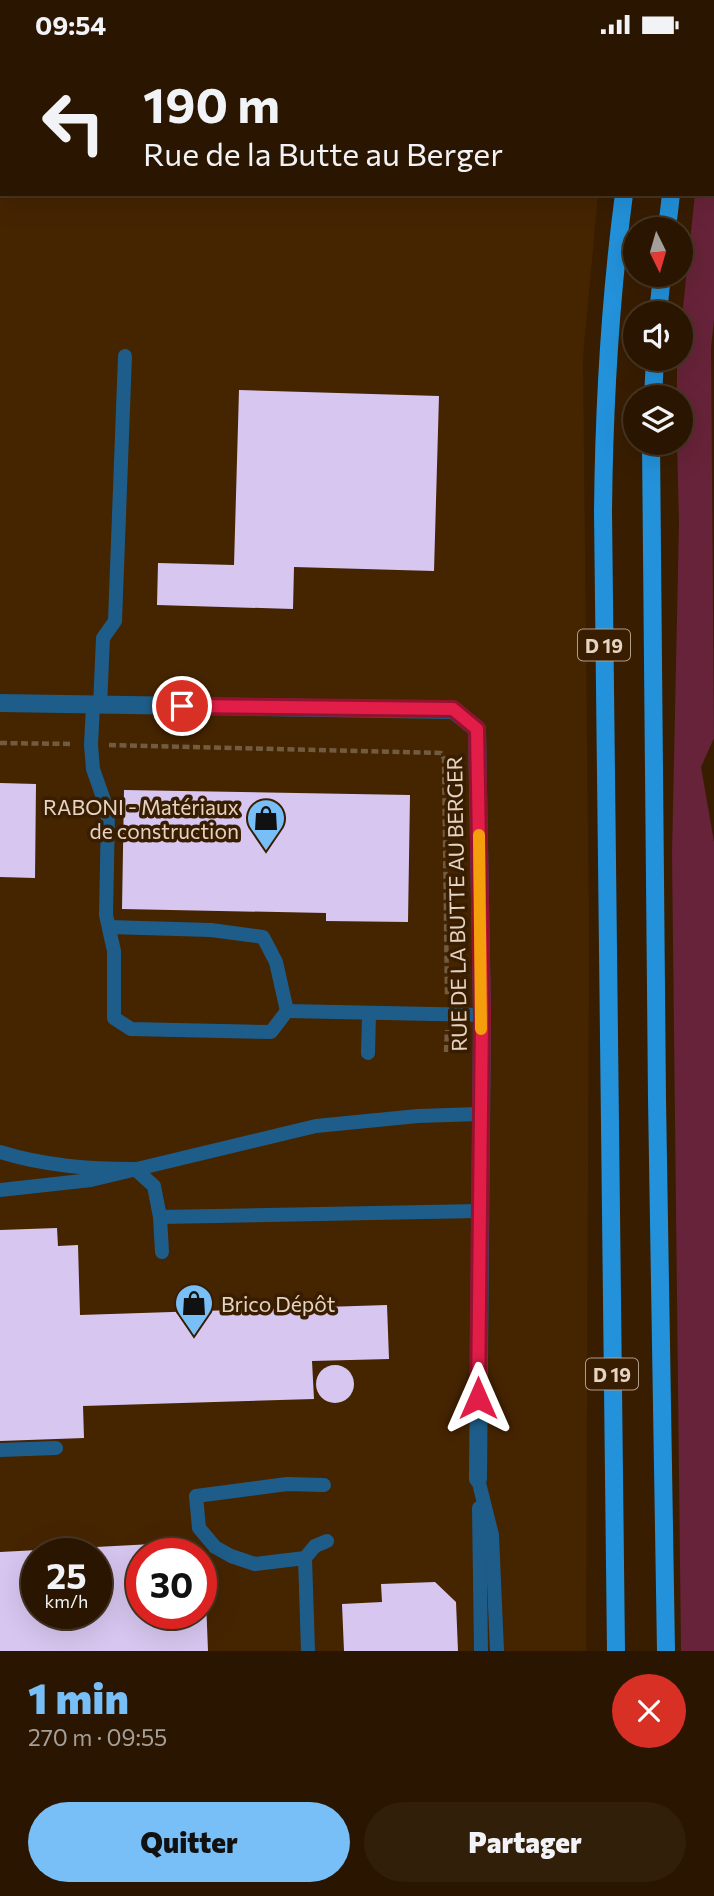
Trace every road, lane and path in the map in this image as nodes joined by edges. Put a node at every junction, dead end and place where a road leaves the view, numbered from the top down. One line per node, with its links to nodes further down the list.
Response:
1 (624, 196): 33 (main road, D 19)
2 (671, 196): 3 (main road)
3 (668, 217)
4 (125, 356): 7 (lane)
5 (651, 455): 34 (main road, D 19)
6 (0, 703): 7 (street, RUE DE LA BUTTE AU BERGER)
7 (97, 706): 9 (lane); 14 (street, RUE DE LA BUTTE AU BERGER)
8 (0, 743): 9 (path)
9 (91, 745): 10 (lane); 13 (path)
10 (109, 927): 11 (lane); 11 (lane)
11 (287, 1011): 12 (lane)
12 (369, 1014): 13 (lane); 16 (lane)
13 (448, 1015): 14 (lane); 15 (path)
14 (482, 1016): 17 (street, RUE DE LA BUTTE AU BERGER)
15 (446, 1052)
16 (368, 1053)
17 (480, 1114): 19 (lane); 21 (street, RUE DE LA BUTTE AU BERGER)
18 (0, 1152): 19 (lane)
19 (135, 1169): 20 (lane); 22 (lane)
20 (0, 1190)
21 (479, 1212): 22 (lane); 26 (street, RUE DE LA BUTTE AU BERGER)
22 (160, 1217): 23 (lane)
23 (162, 1252)
24 (56, 1448): 25 (lane)
25 (0, 1450)
26 (478, 1479): 31 (lane); 32 (lane)
27 (324, 1485): 29 (lane)
28 (327, 1541): 29 (lane)
29 (305, 1558): 30 (lane)
30 (308, 1651)
31 (481, 1651)
32 (497, 1651)
33 (615, 1651)
34 (666, 1651)

